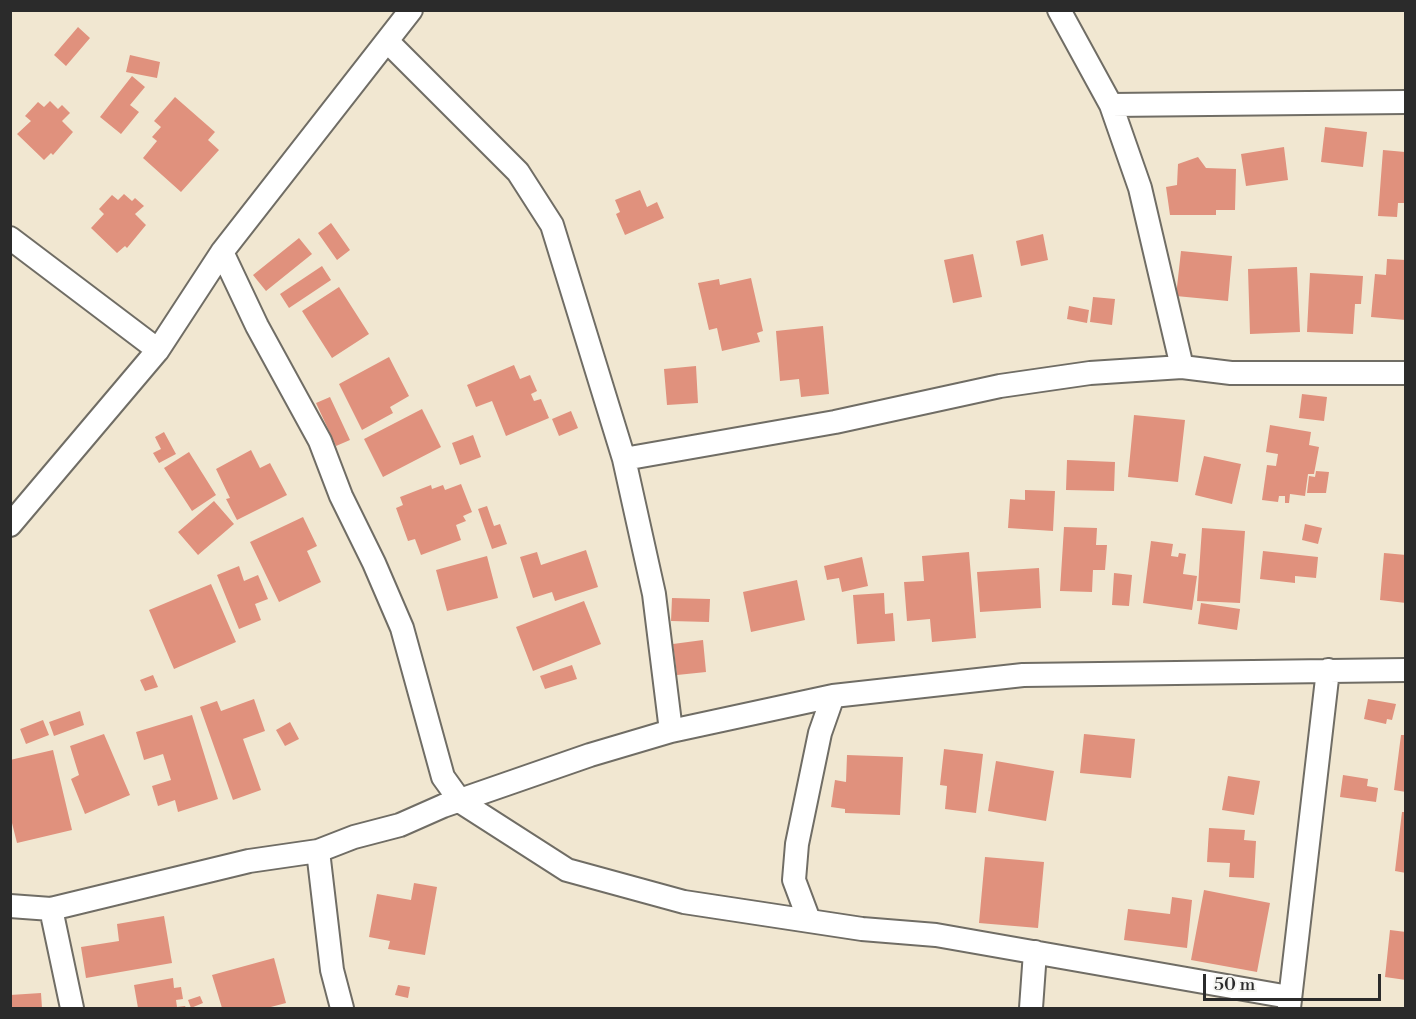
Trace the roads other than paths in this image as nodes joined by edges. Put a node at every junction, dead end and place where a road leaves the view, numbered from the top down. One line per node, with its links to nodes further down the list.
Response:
1 (411, 10): 3 (street)
2 (1059, 10): 5 (street)
3 (388, 42): 7 (street); 11 (street)
4 (1406, 102): 5 (street)
5 (1111, 105): 9 (street)
6 (10, 238): 8 (street)
7 (222, 252): 8 (street); 17 (street)
8 (158, 350): 12 (street)
9 (1182, 367): 10 (street); 11 (street)
10 (1406, 373)
11 (624, 459): 16 (street)
12 (10, 525)
13 (1328, 670): 14 (street); 15 (street); 23 (street)
14 (1406, 670)
15 (833, 696): 16 (street); 21 (street)
16 (671, 731): 17 (street)
17 (461, 802): 18 (street); 21 (street)
18 (318, 851): 20 (street); 25 (street)
19 (10, 906): 20 (street)
20 (51, 909): 24 (street)
21 (809, 920): 22 (street)
22 (1035, 952): 23 (street); 26 (street)
23 (1289, 1003)
24 (72, 1008)
25 (342, 1008)
26 (1031, 1008)

